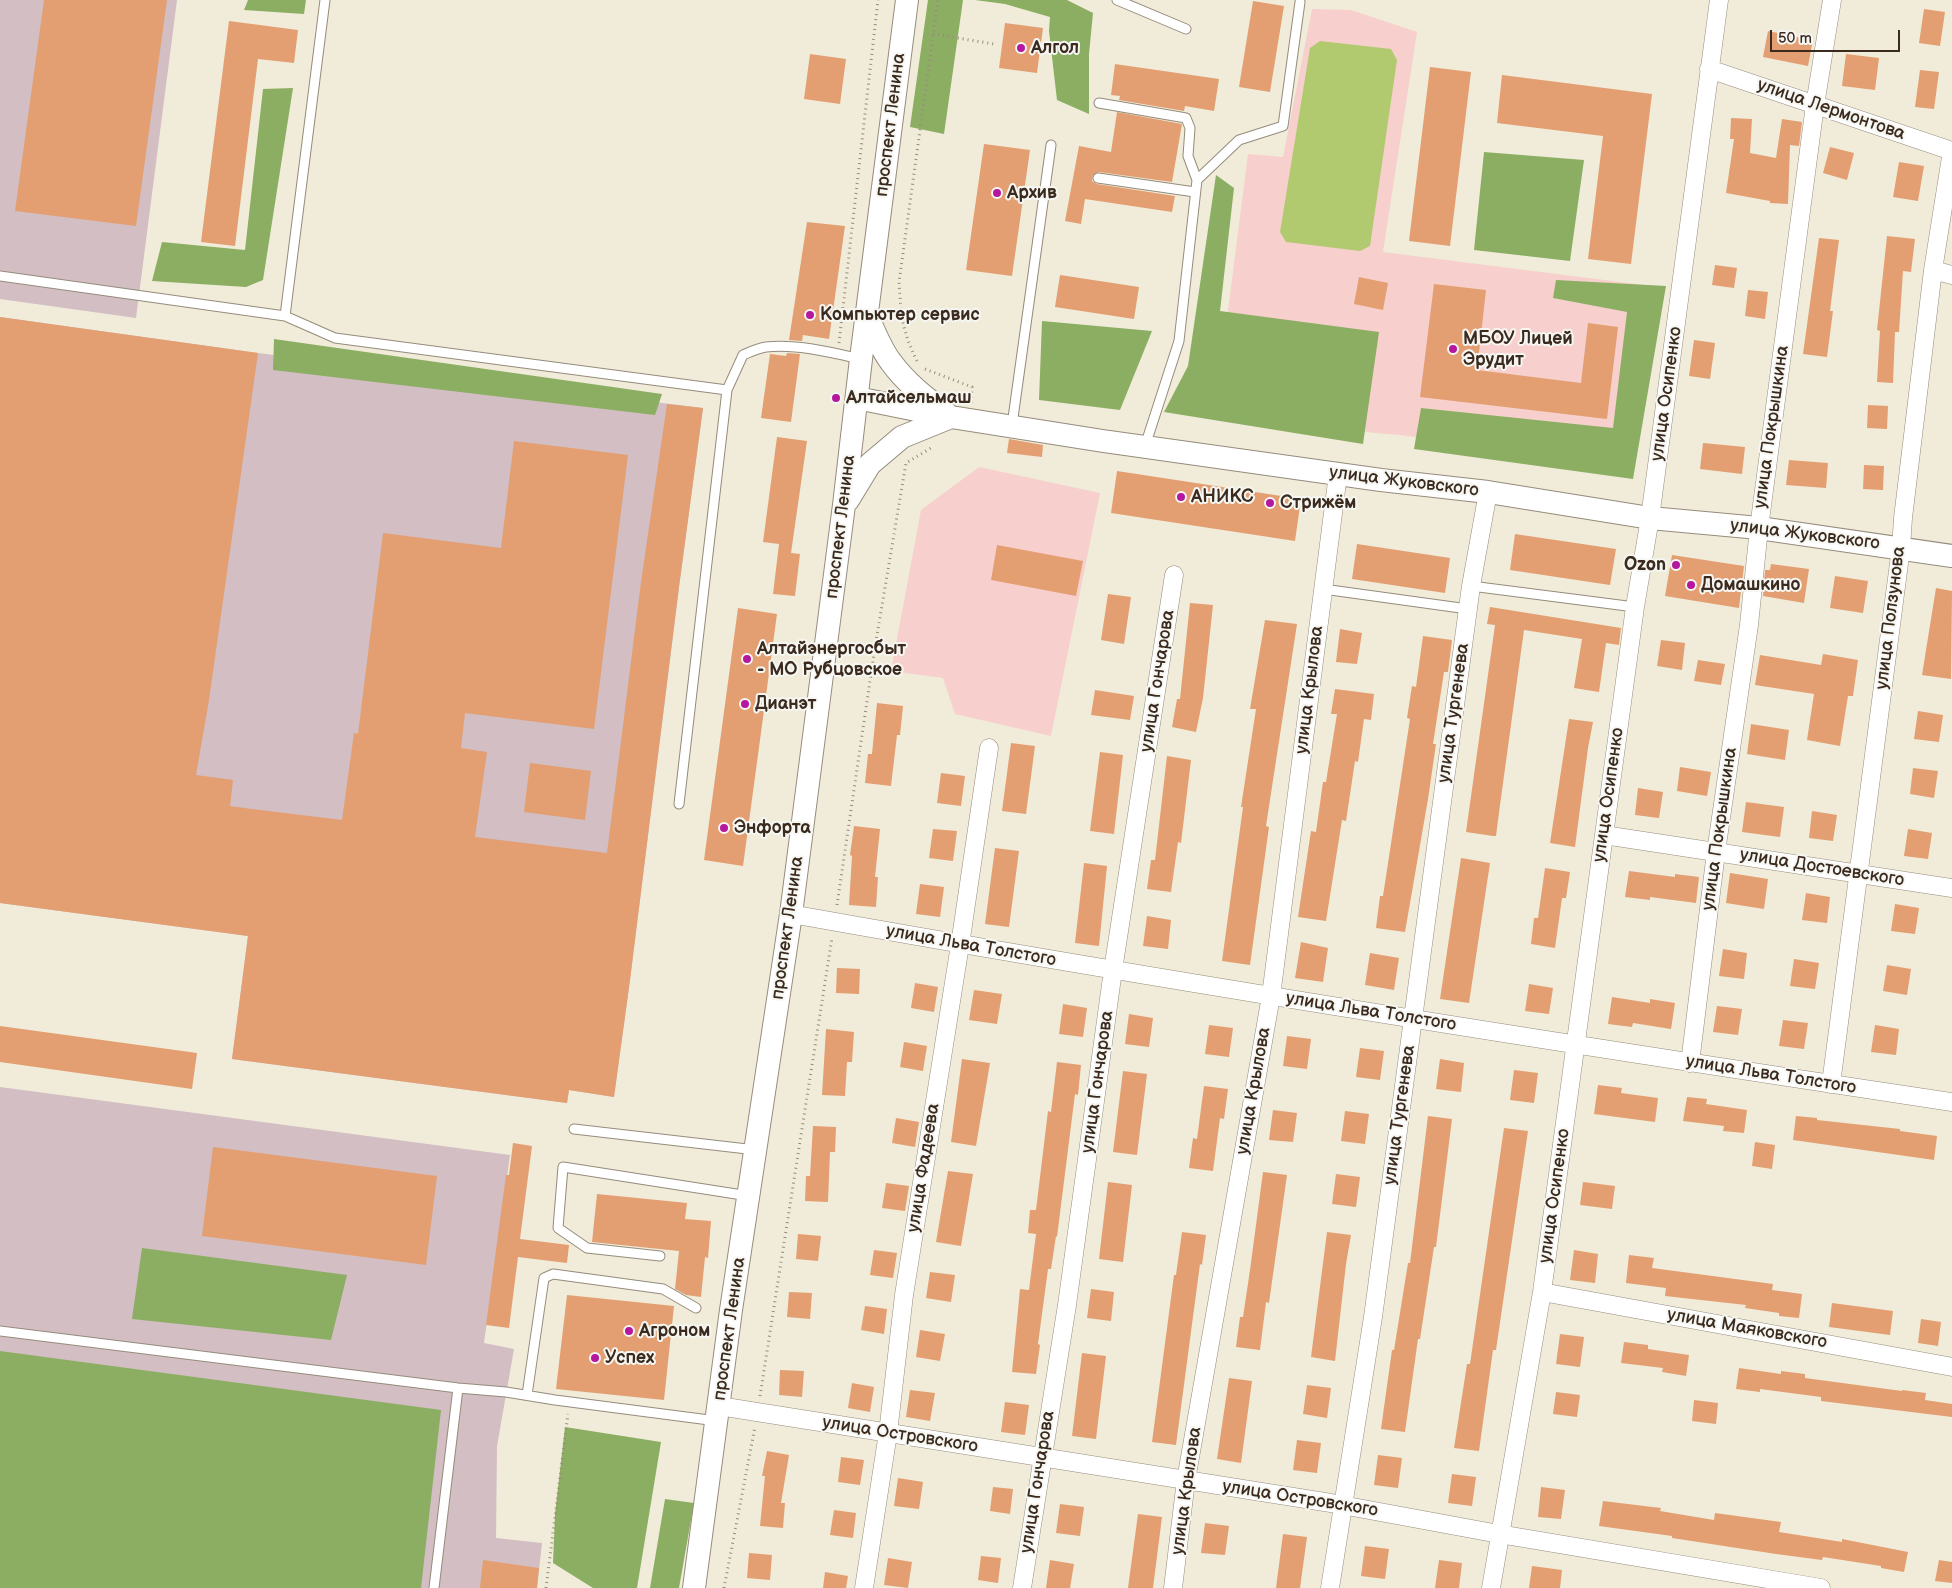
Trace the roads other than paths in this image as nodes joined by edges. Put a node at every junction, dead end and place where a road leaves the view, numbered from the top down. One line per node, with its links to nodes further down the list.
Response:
1 (326, 0): 20 (lane)
2 (907, 0): 19 (street, проспект Ленина)
3 (1118, 0): 7 (lane)
4 (1719, 0): 8 (street, улица Осипенко)
5 (1832, 0): 10 (street, улица Покрышкина)
6 (1300, 2): 14 (lane)
7 (1186, 29)
8 (1709, 69): 10 (street, улица Лермонтова); 30 (street, улица Осипенко)
9 (1099, 103): 14 (lane)
10 (1815, 105): 12 (street, улица Лермонтова); 31 (street, улица Покрышкина)
11 (1051, 145): 25 (lane)
12 (1952, 151): 16 (street, улица Ползунова)
13 (1098, 178): 15 (lane)
14 (1197, 180): 15 (lane)
15 (1196, 192): 26 (lane)
16 (1933, 270): 17 (street); 32 (street, улица Ползунова)
17 (1952, 275)
18 (0, 276): 20 (lane)
19 (866, 313): 21 (street, проспект Ленина); 24 (street)
20 (285, 316): 22 (lane)
21 (860, 359): 22 (lane); 23 (street, проспект Ленина)
22 (727, 390): 40 (lane)
23 (858, 398): 24 (street, улица Жуковского); 29 (street, проспект Ленина)
24 (961, 418): 25 (street, улица Жуковского); 29 (street)
25 (1012, 425): 26 (street, улица Жуковского)
26 (1145, 446): 27 (street, улица Жуковского)
27 (1338, 474): 28 (street, улица Жуковского); 36 (street, улица Крылова)
28 (1488, 492): 30 (street, улица Жуковского); 35 (street, улица Тургенева)
29 (844, 505): 45 (street, проспект Ленина)
30 (1650, 518): 31 (street, улица Жуковского); 37 (street, улица Осипенко)
31 (1758, 528): 32 (street, улица Жуковского); 42 (street, улица Покрышкина)
32 (1901, 548): 33 (street, улица Жуковского); 43 (street, улица Ползунова)
33 (1952, 556)
34 (1174, 576): 47 (street, улица Гончарова)
35 (1471, 586): 37 (lane); 38 (street, улица Тургенева)
36 (1323, 589): 38 (lane); 48 (street, улица Крылова)
37 (1635, 607): 41 (street, улица Осипенко)
38 (1468, 609): 49 (street, улица Тургенева)
39 (989, 748): 46 (street, улица Фадеева)
40 (679, 804)
41 (1604, 835): 42 (street, улица Достоевского); 50 (street, улица Осипенко)
42 (1716, 852): 43 (street, улица Достоевского); 51 (street, улица Покрышкина)
43 (1857, 874): 44 (street, улица Достоевского); 52 (street, улица Ползунова)
44 (1952, 888)
45 (790, 914): 46 (street, улица Льва Толстого); 55 (street, проспект Ленина)
46 (960, 945): 47 (street, улица Льва Толстого); 65 (street, улица Фадеева)
47 (1113, 970): 48 (street, улица Льва Толстого); 66 (street, улица Гончарова)
48 (1271, 996): 49 (street, улица Льва Толстого); 67 (street, улица Крылова)
49 (1413, 1019): 50 (street, улица Льва Толстого); 68 (street, улица Тургенева)
50 (1575, 1046): 51 (street, улица Льва Толстого); 58 (street, улица Осипенко)
51 (1690, 1063): 52 (street, улица Льва Толстого)
52 (1831, 1084): 53 (street, улица Льва Толстого)
53 (1952, 1102)
54 (574, 1129): 55 (lane)
55 (756, 1150): 56 (street, проспект Ленина)
56 (749, 1196): 57 (lane); 64 (street, проспект Ленина)
57 (660, 1256)
58 (1542, 1292): 61 (street, улица Маяковского); 69 (street, улица Осипенко)
59 (696, 1308): 63 (lane)
60 (0, 1331): 62 (lane)
61 (1952, 1367)
62 (458, 1388): 63 (lane); 70 (lane)
63 (528, 1396): 64 (lane)
64 (718, 1413): 65 (street, улица Островского); 71 (street, проспект Ленина)
65 (888, 1433): 66 (street, улица Островского); 72 (street, улица Фадеева)
66 (1042, 1458): 67 (street, улица Островского); 73 (street, улица Гончарова)
67 (1186, 1480): 68 (street, улица Островского); 74 (street, улица Крылова)
68 (1343, 1505): 69 (street, улица Островского); 75 (street, улица Тургенева)
69 (1499, 1534): 76 (street, улица Осипенко); 77 (street, улица Островского)
70 (434, 1588)
71 (694, 1588)
72 (864, 1588)
73 (1022, 1588)
74 (1173, 1588)
75 (1330, 1588)
76 (1491, 1588)
77 (1821, 1588)

